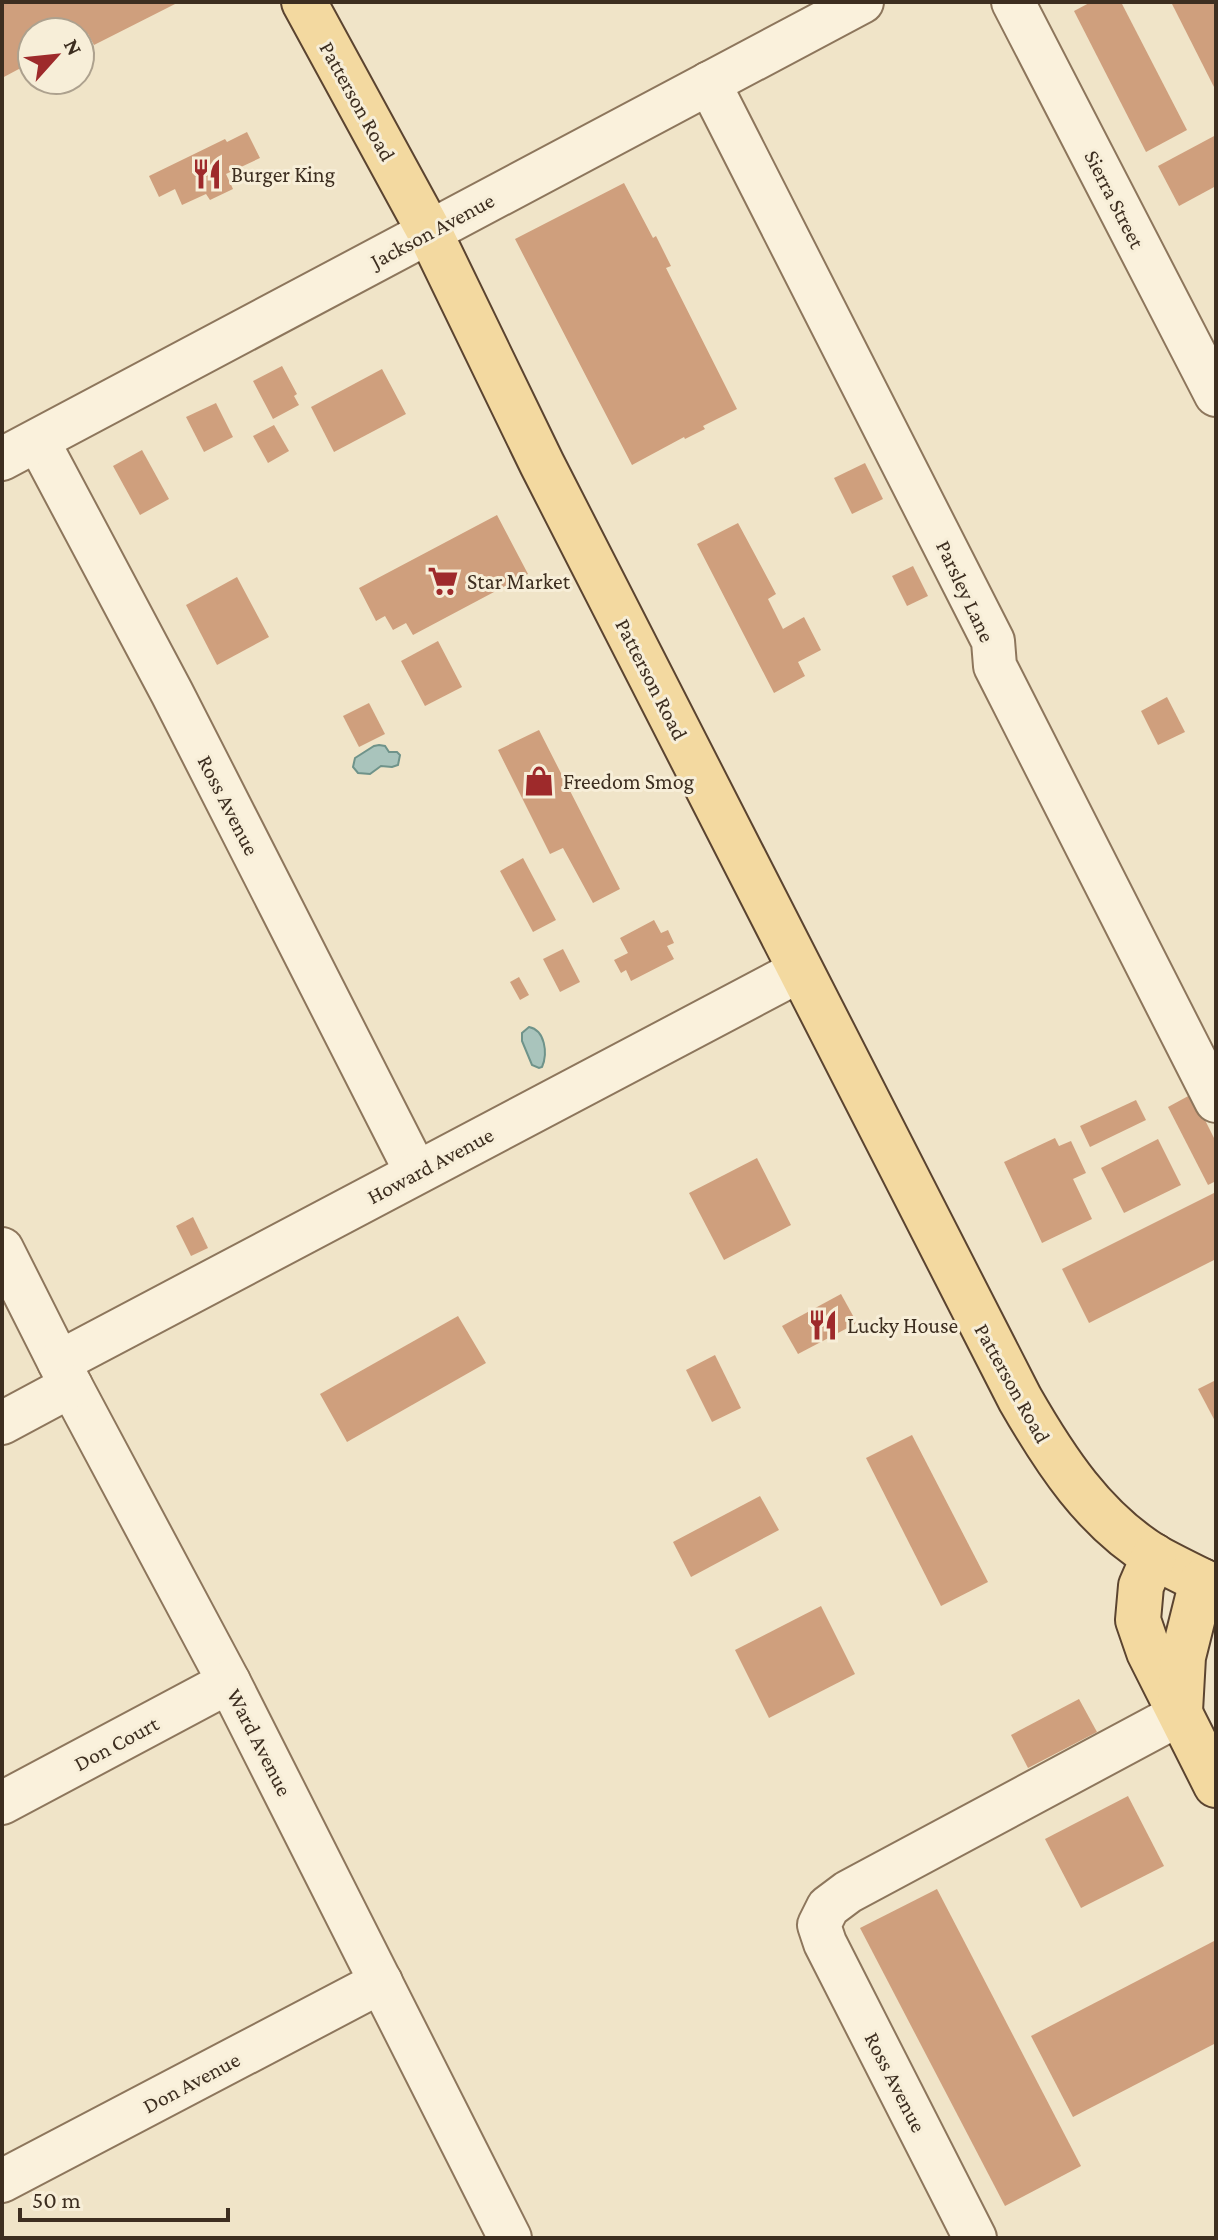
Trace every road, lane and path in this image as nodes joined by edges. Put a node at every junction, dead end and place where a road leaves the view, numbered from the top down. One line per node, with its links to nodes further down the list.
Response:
1 (304, 2): 5 (main road, Patterson Road)
2 (862, 2): 4 (street, Jackson Avenue)
3 (1013, 2): 6 (street, Sierra Street)
4 (709, 83): 5 (street, Jackson Avenue); 9 (street, Parsley Lane)
5 (429, 231): 7 (street, Jackson Avenue); 8 (main road, Patterson Road)
6 (1216, 395)
7 (20, 450): 10 (street, Ross Avenue)
8 (801, 970): 10 (street, Howard Avenue); 14 (main road, Patterson Road)
9 (1216, 1101)
10 (416, 1172): 12 (street, Howard Avenue)
11 (2, 1249): 12 (street, Ward Avenue)
12 (65, 1374): 13 (street, Howard Avenue); 17 (street, Ward Avenue)
13 (2, 1423)
14 (1154, 1556): 15 (main road, Patterson Road); 18 (main road)
15 (1209, 1584): 18 (main road)
16 (1216, 1667): 19 (main road)
17 (229, 1682): 20 (street, Don Court); 21 (street, Ward Avenue)
18 (1180, 1714): 19 (main road); 24 (street, Ross Avenue)
19 (1216, 1784)
20 (2, 1803)
21 (381, 1982): 22 (street, Don Avenue); 23 (street, Ward Avenue)
22 (2, 2181)
23 (510, 2238)
24 (975, 2238)

